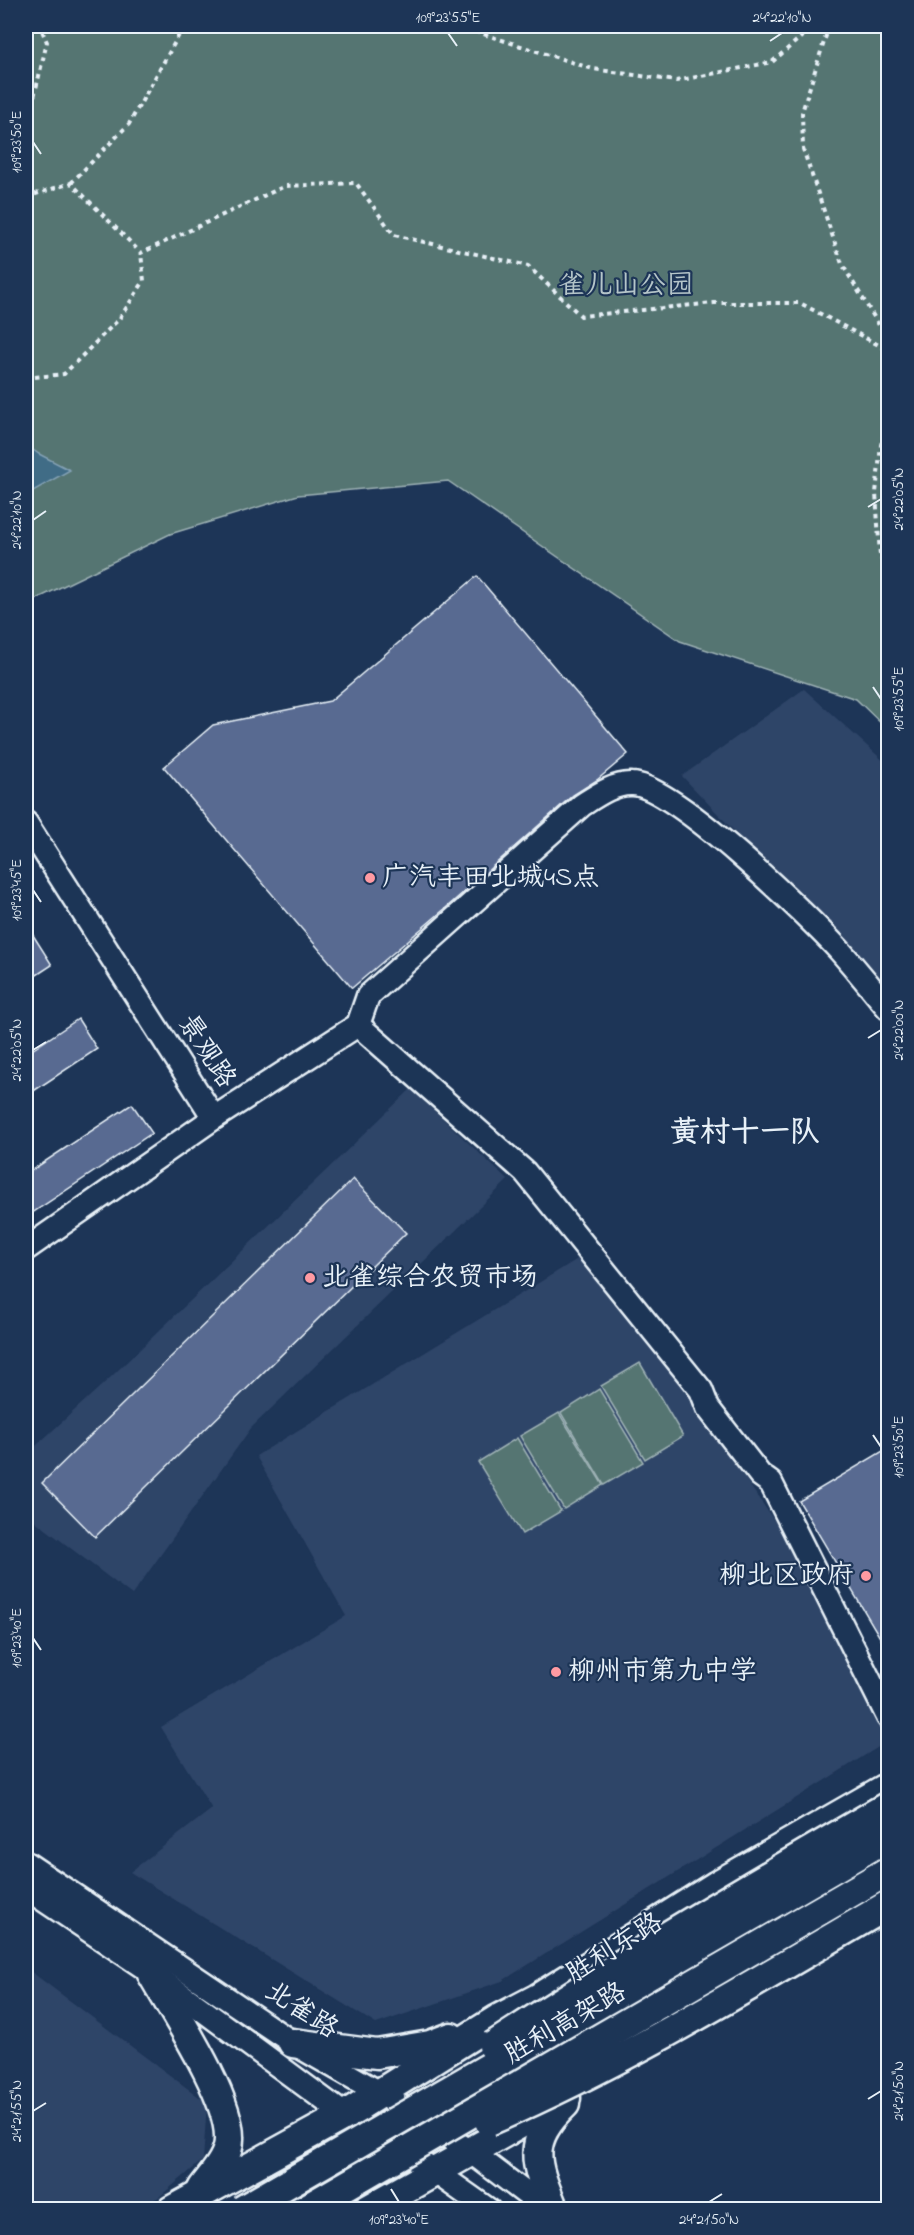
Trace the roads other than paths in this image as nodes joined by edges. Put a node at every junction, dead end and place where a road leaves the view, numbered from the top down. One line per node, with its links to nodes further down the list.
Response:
1 (26, 823): 4 (street, 景观路)
2 (888, 1008): 3 (street)
3 (358, 1025): 4 (street); 6 (street)
4 (214, 1118): 5 (street, 景观路)
5 (26, 1249)
6 (888, 1717)
7 (888, 1787): 16 (main road, 胜利东路)
8 (888, 1806): 21 (main road, bridge)
9 (888, 1837): 21 (main road, 胜利高架路, bridge)
10 (26, 1863): 17 (street, 北雀路)
11 (888, 1871): 24 (main road, 胜利高架路, bridge)
12 (26, 1887): 15 (street, 北雀路)
13 (888, 1905): 24 (main road, bridge)
14 (888, 1919): 18 (main road)
15 (151, 1972): 20 (street, 北雀路); 25 (main road)
16 (498, 2019): 17 (main road); 19 (main road, 胜利东路)
17 (293, 2043): 19 (street, 北雀路)
18 (580, 2089): 22 (main road); 32 (main road)
19 (380, 2093): 20 (main road, 胜利东路); 22 (street, 北雀路)
20 (345, 2115): 23 (street, 北雀路); 25 (main road, 胜利东路)
21 (348, 2149): 27 (main road, 胜利高架路, bridge)
22 (471, 2152): 23 (main road); 31 (street, 北雀路)
23 (434, 2171): 29 (main road); 30 (street, 北雀路)
24 (366, 2174): 28 (main road, 胜利高架路, bridge)
25 (199, 2193): 26 (main road, 胜利东路)
26 (172, 2210)
27 (242, 2210)
28 (304, 2210)
29 (367, 2210)
30 (489, 2210)
31 (544, 2210)
32 (554, 2210)

